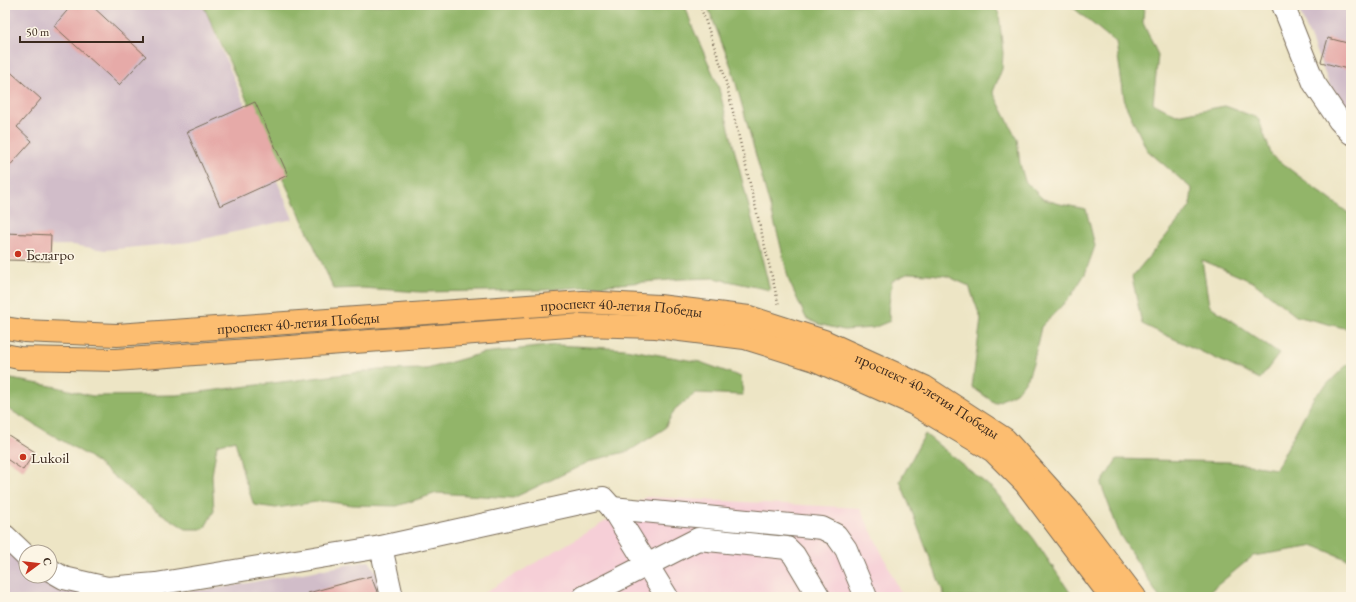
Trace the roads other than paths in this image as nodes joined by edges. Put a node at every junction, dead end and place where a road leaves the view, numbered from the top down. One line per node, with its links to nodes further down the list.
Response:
1 (1283, 5): 2 (street)
2 (1351, 133)
3 (5, 328): 17 (main road, проспект 40-летия Победы)
4 (5, 355): 16 (main road, проспект 40-летия Победы)
5 (612, 508): 7 (street); 9 (street); 15 (street)
6 (5, 536): 8 (street)
7 (381, 547): 10 (street); 11 (street)
8 (18, 548)
9 (647, 564): 12 (street); 13 (street); 14 (street)
10 (58, 575)
11 (392, 597)
12 (584, 597)
13 (667, 597)
14 (819, 597)
15 (866, 597)
16 (1111, 597)
17 (1135, 597)

